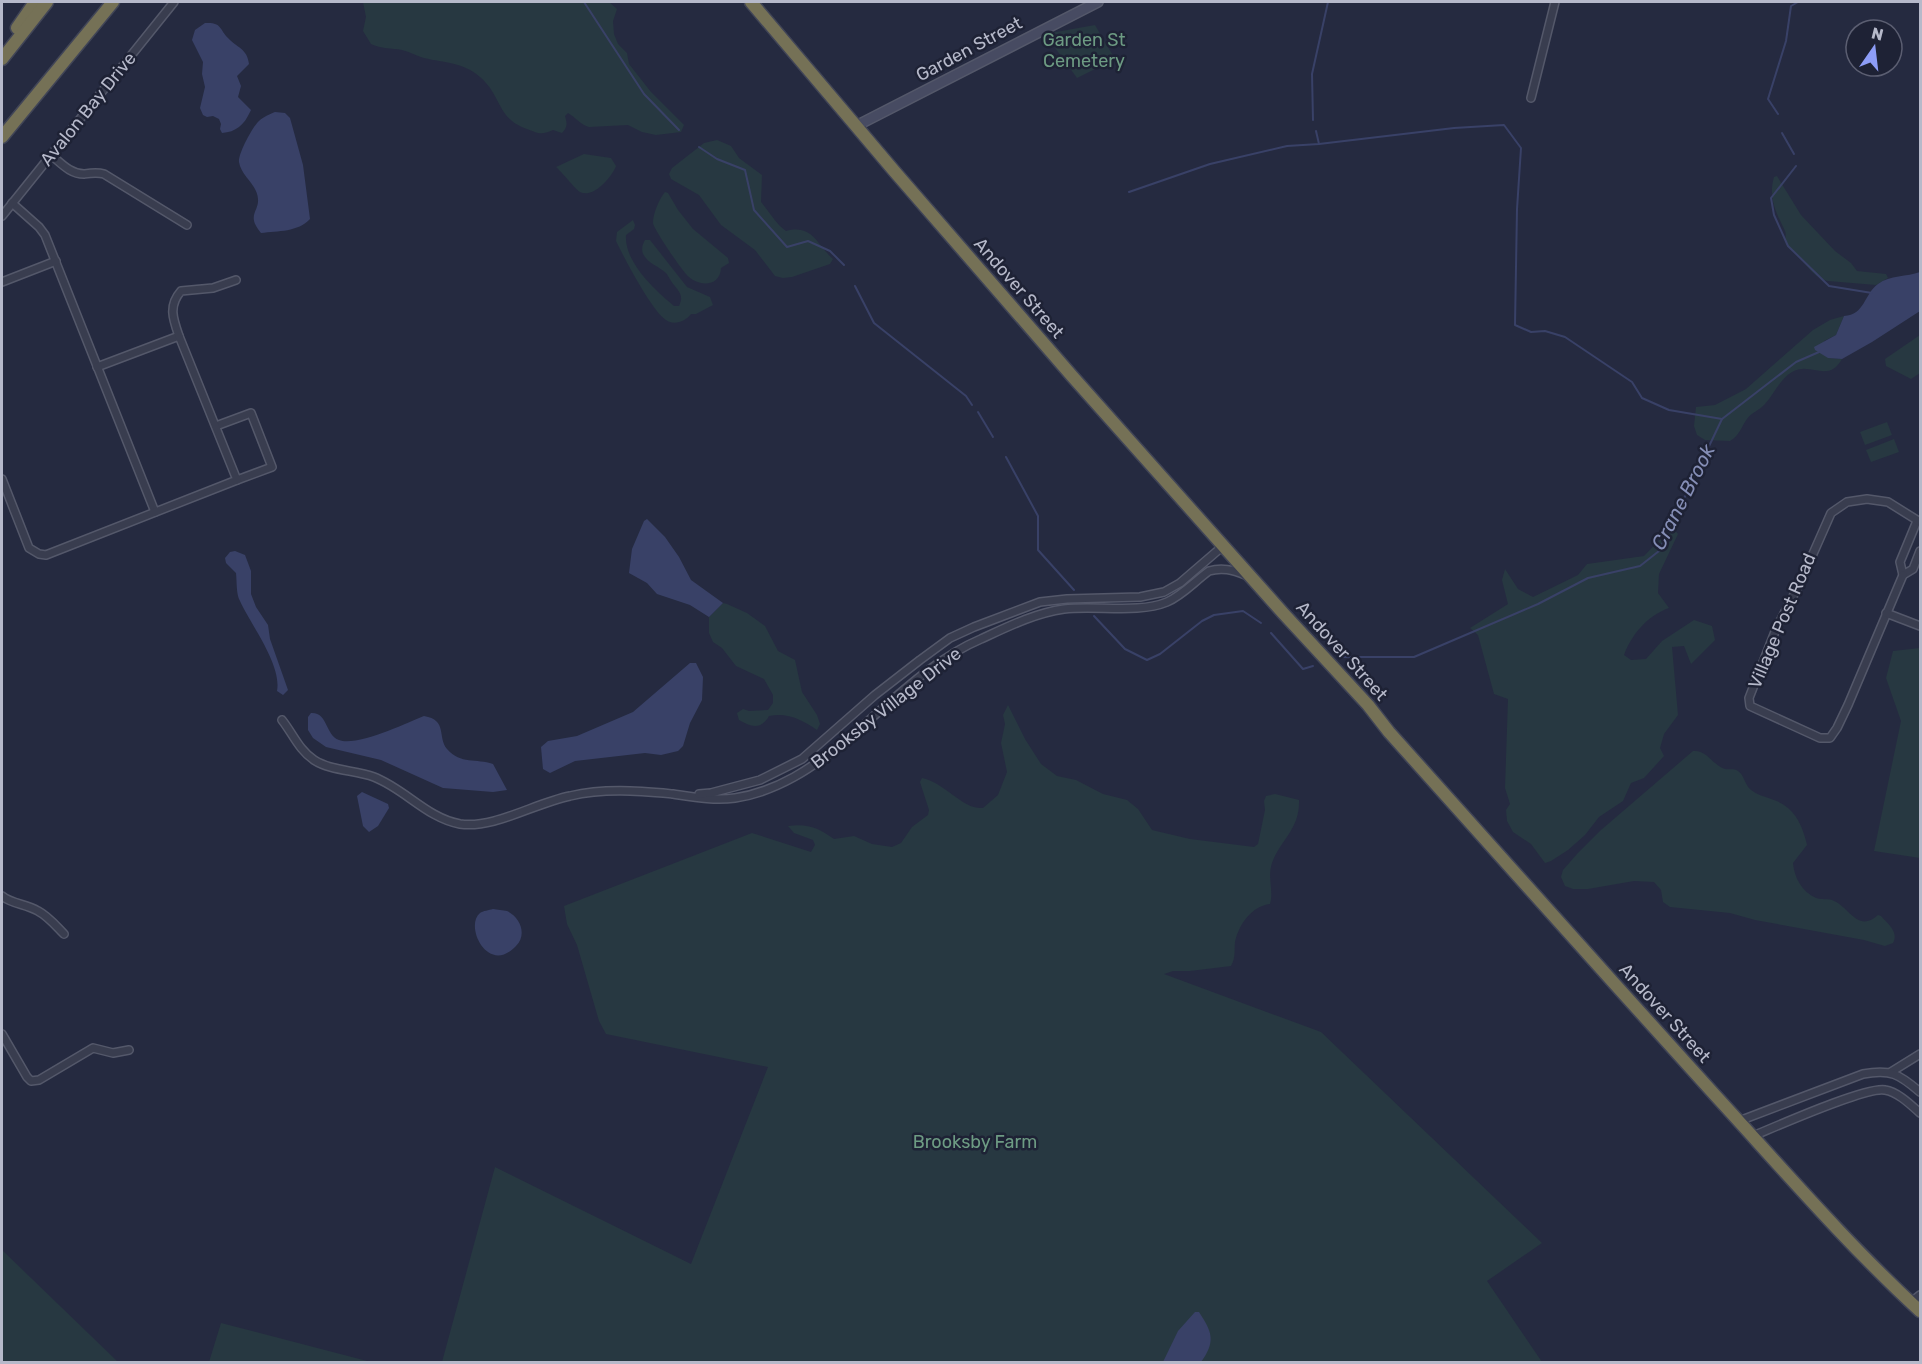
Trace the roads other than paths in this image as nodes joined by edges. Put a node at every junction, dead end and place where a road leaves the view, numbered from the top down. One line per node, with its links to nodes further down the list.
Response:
1 (35, 2): 8 (highway)
2 (47, 2): 9 (highway)
3 (113, 2): 12 (highway)
4 (174, 2): 13 (street, Avalon Bay Drive)
5 (751, 2): 11 (highway, Andover Street)
6 (1098, 2): 11 (main road, Garden Street)
7 (1555, 2): 10 (street)
8 (2, 50)
9 (2, 59)
10 (1532, 98)
11 (856, 126): 27 (highway, Andover Street)
12 (2, 137)
13 (51, 155): 14 (street, Avalon Bay Drive); 16 (street)
14 (12, 203): 15 (street, Avalon Bay Drive); 17 (street)
15 (2, 216)
16 (187, 225)
17 (56, 261): 19 (street); 21 (street)
18 (236, 280): 20 (street)
19 (2, 282)
20 (179, 336): 21 (street); 22 (street)
21 (97, 367): 25 (street)
22 (216, 426): 24 (street); 24 (street)
23 (2, 479): 25 (street)
24 (237, 480): 25 (street)
25 (155, 512)
26 (1919, 521): 29 (street, Village Post Road); 31 (street, Village Post Road)
27 (1223, 546): 30 (highway, Andover Street); 34 (street, Brooksby Village Drive)
28 (1920, 551): 29 (street, Village Post Road)
29 (1903, 575): 31 (street, Village Post Road)
30 (1253, 579): 34 (street, Brooksby Village Drive); 43 (highway, Andover Street)
31 (1886, 613): 32 (street)
32 (1920, 626)
33 (282, 720): 34 (street, Brooksby Village Drive)
34 (684, 796)
35 (2, 896): 36 (street)
36 (64, 934)
37 (2, 1034): 38 (street)
38 (129, 1050)
39 (1920, 1053): 40 (street)
40 (1891, 1072): 41 (street); 43 (street)
41 (1920, 1092)
42 (1920, 1113): 44 (street)
43 (1739, 1121): 44 (highway, Andover Street)
44 (1753, 1136): 45 (highway, Andover Street)
45 (1917, 1302)

